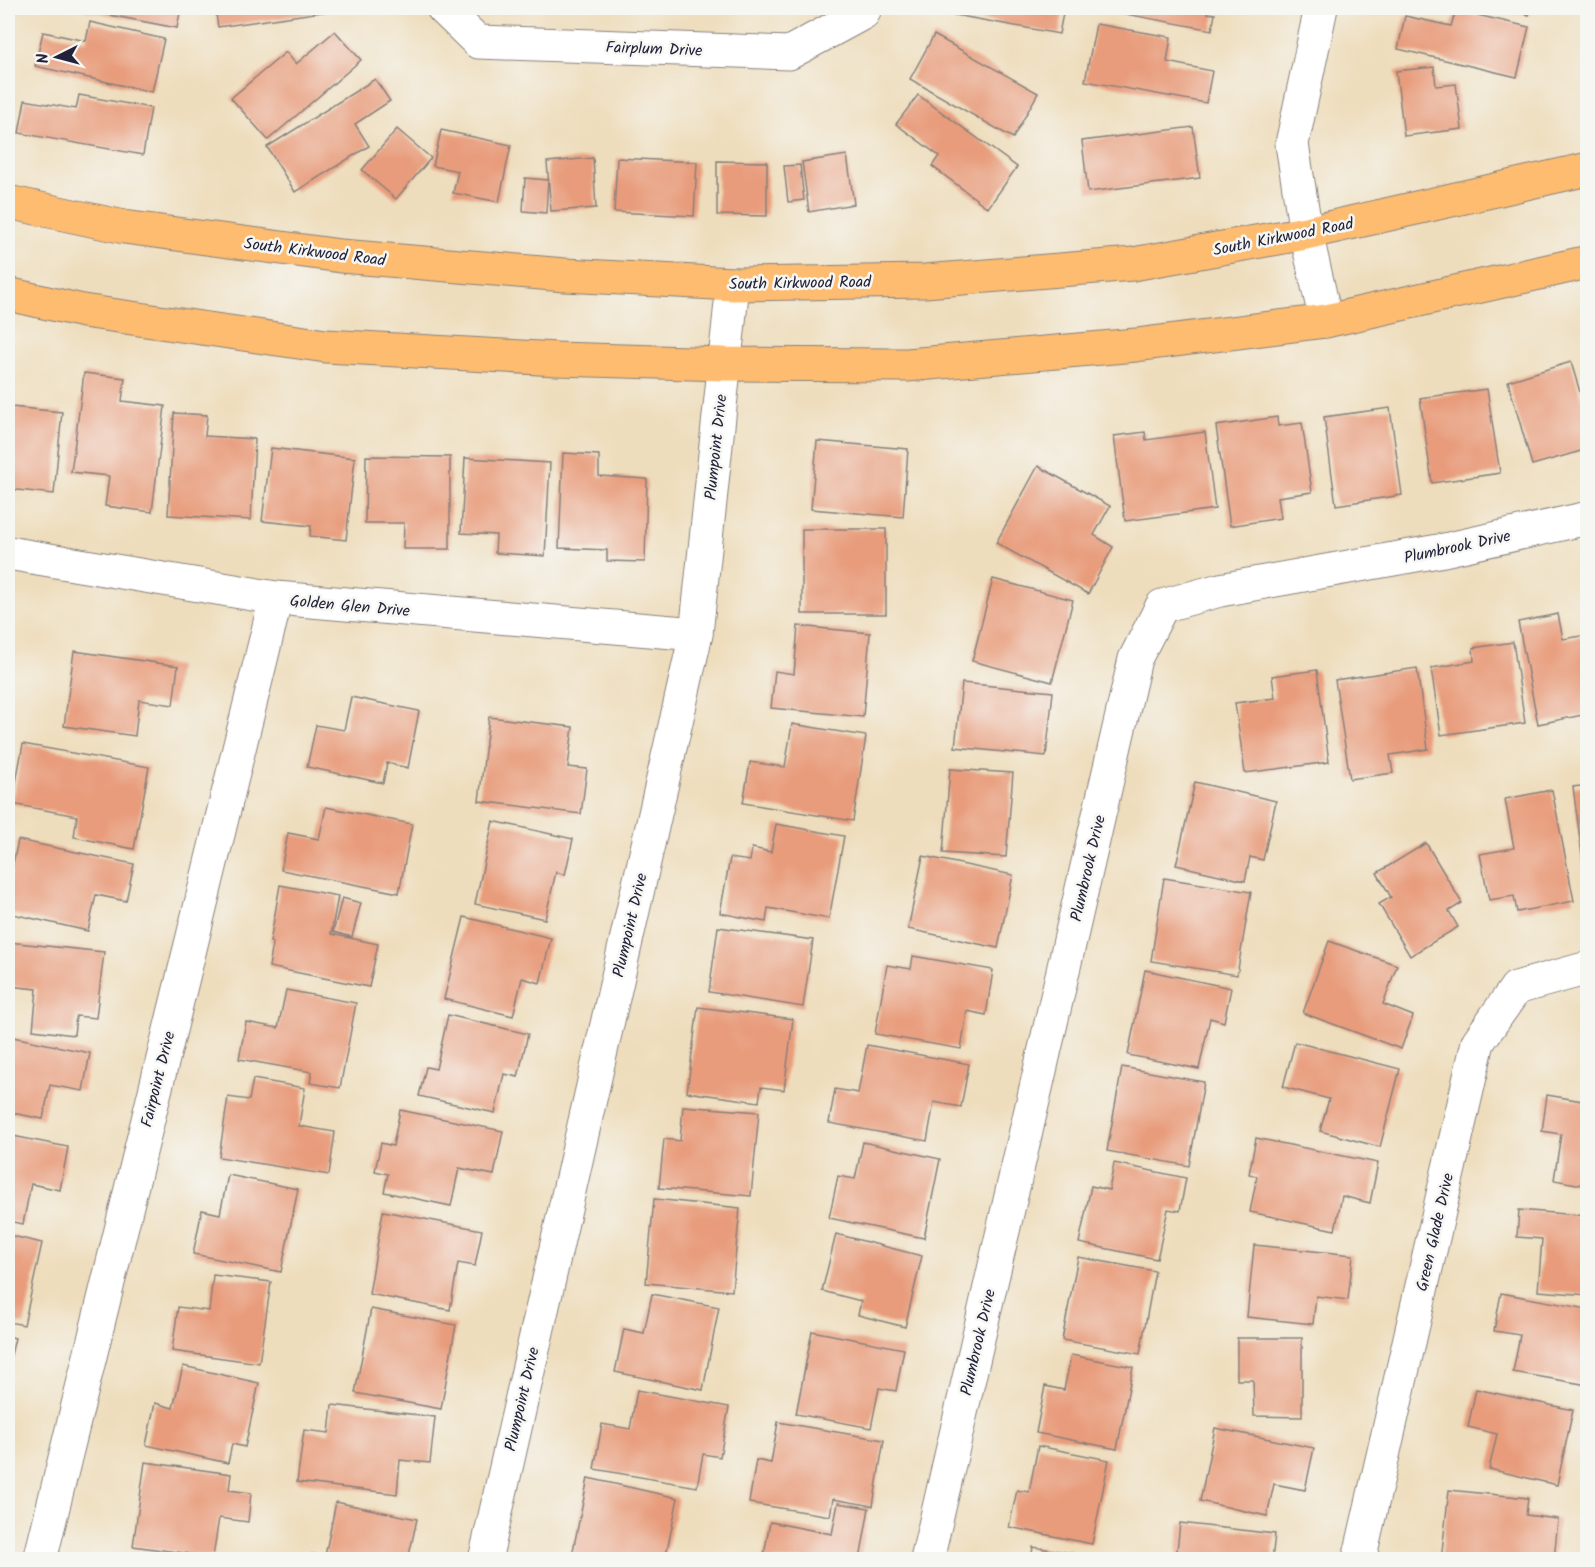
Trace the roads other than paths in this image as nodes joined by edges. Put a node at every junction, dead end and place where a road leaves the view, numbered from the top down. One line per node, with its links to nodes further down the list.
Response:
1 (443, 8): 2 (street, Fairplum Drive)
2 (865, 8)
3 (1321, 8): 6 (street)
4 (1587, 170): 6 (main road, South Kirkwood Road)
5 (8, 202): 8 (main road, South Kirkwood Road)
6 (1306, 233): 8 (main road, South Kirkwood Road); 10 (street)
7 (1587, 262): 10 (main road)
8 (733, 284): 11 (street, Plumpoint Drive)
9 (8, 294): 11 (main road)
10 (1326, 321): 11 (main road)
11 (724, 364): 15 (street, Plumpoint Drive)
12 (1587, 518): 19 (street, Plumbrook Drive)
13 (8, 553): 14 (street, Golden Glen Drive)
14 (276, 598): 15 (street, Golden Glen Drive); 17 (street, Fairpoint Drive)
15 (696, 634): 18 (street, Plumpoint Drive)
16 (1587, 968): 20 (street, Green Glade Drive)
17 (40, 1560)
18 (485, 1560)
19 (927, 1560)
20 (1359, 1560)

